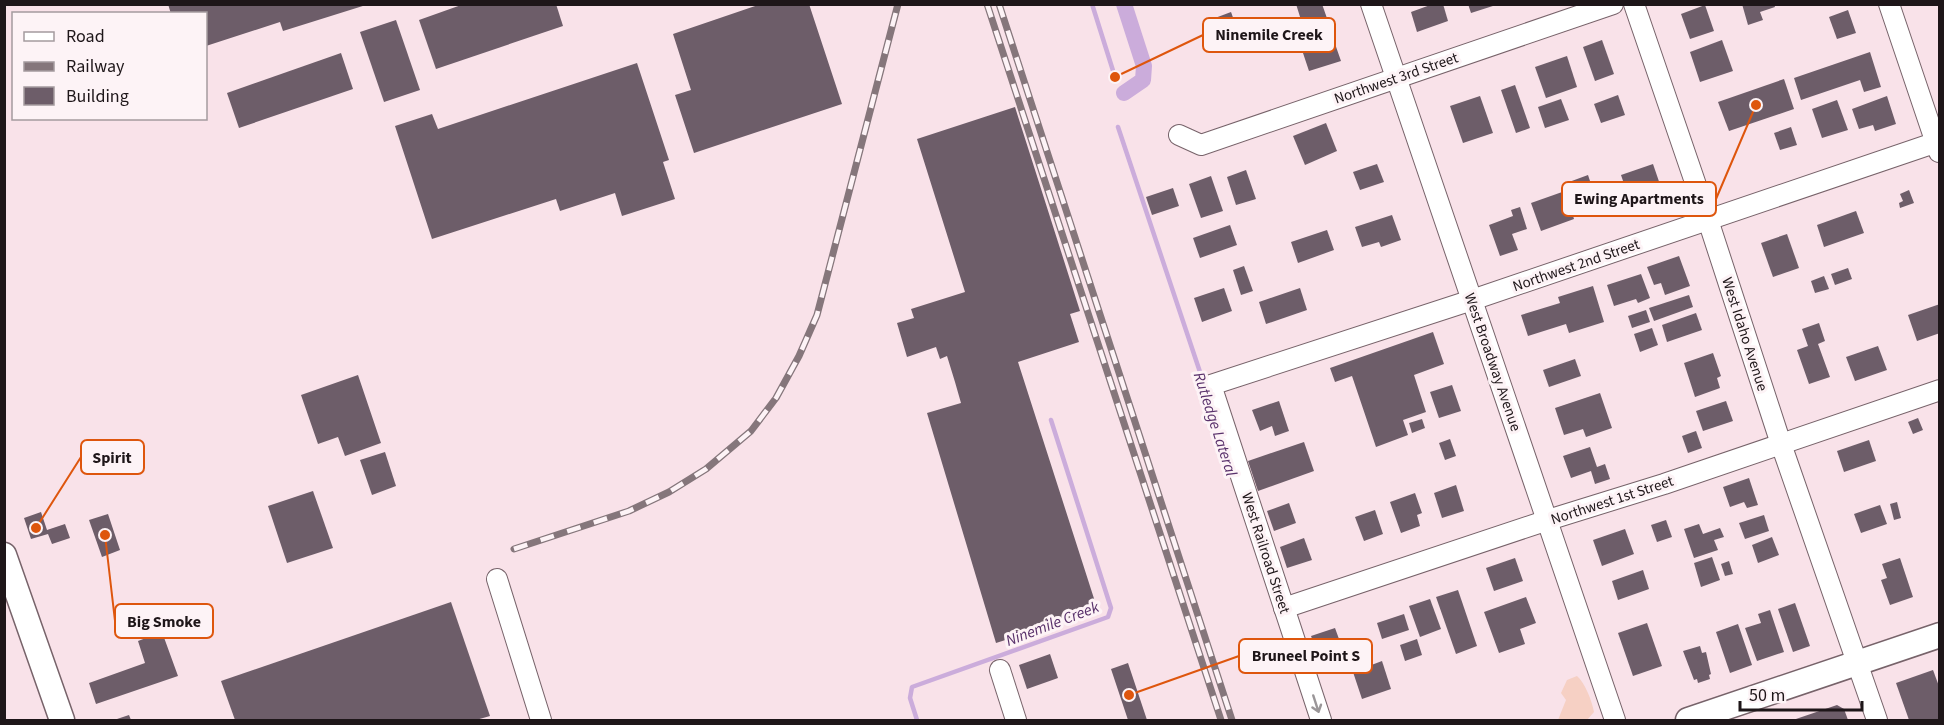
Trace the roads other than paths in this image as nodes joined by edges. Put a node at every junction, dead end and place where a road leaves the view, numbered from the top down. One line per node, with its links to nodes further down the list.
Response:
1 (1371, 4): 5 (street, West Broadway Avenue)
2 (1613, 4): 5 (street, Northwest 3rd Street)
3 (1634, 4): 8 (street, West Idaho Avenue)
4 (1889, 4): 7 (street)
5 (1396, 78): 6 (street, Northwest 3rd Street); 9 (street, West Broadway Avenue)
6 (1179, 135)
7 (1938, 145): 8 (street, Northwest 2nd Street)
8 (1708, 220): 9 (street, Northwest 2nd Street); 12 (street, West Idaho Avenue)
9 (1472, 300): 10 (street, Northwest 2nd Street); 13 (street, West Broadway Avenue)
10 (1211, 385): 16 (street, West Railroad Street)
11 (1940, 390): 12 (street, Northwest 1st Street)
12 (1781, 444): 13 (street, Northwest 1st Street); 18 (street, West Idaho Avenue)
13 (1548, 520): 16 (street, Northwest 1st Street); 24 (street, West Broadway Avenue)
14 (4, 555): 20 (main road)
15 (497, 579): 21 (street)
16 (1284, 608): 23 (street, West Railroad Street, one-way to 23)
17 (1940, 635): 18 (main road)
18 (1858, 663): 25 (main road); 26 (street, West Idaho Avenue)
19 (1000, 670): 22 (street)
20 (62, 720)
21 (541, 720)
22 (1016, 720)
23 (1321, 720)
24 (1615, 720)
25 (1688, 720)
26 (1877, 720)

